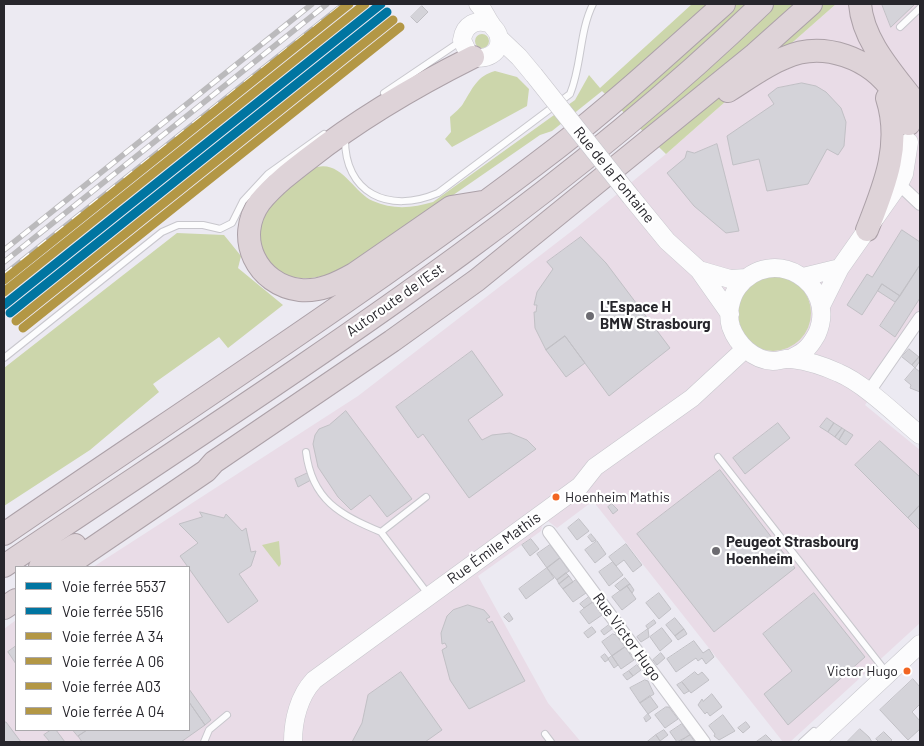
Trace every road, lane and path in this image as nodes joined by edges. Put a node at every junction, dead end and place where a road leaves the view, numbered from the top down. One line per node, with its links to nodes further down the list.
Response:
1 (469, 4): 11 (street)
2 (478, 4): 10 (street, Rue de la Fontaine)
3 (593, 4): 15 (lane)
4 (724, 4): 20 (highway, Autoroute de l’Est)
5 (762, 4): 44 (highway, Autoroute de l’Est)
6 (811, 4): 17 (highway)
7 (860, 4): 16 (highway)
8 (920, 8): 9 (lane)
9 (900, 27)
10 (495, 31): 11 (street); 11 (street); 13 (street, Rue de la Fontaine)
11 (474, 44): 13 (street, Rue de la Fontaine); 14 (lane); 15 (highway)
12 (871, 69): 16 (highway); 17 (highway); 22 (highway)
13 (534, 75): 24 (street, Rue de la Fontaine, bridge)
14 (375, 100)
15 (339, 127): 20 (highway); 32 (lane)
16 (916, 128): 19 (street)
17 (654, 135): 39 (highway)
18 (920, 159): 19 (street)
19 (901, 179): 21 (street); 22 (street)
20 (485, 202): 43 (highway, Autoroute de l’Est)
21 (920, 204)
22 (867, 230): 23 (street)
23 (840, 268): 25 (street); 27 (street)
24 (699, 270): 26 (street, Rue de la Fontaine); 28 (street, Rue de la Fontaine)
25 (803, 277): 26 (street, Rue de la Fontaine); 27 (street)
26 (747, 278): 28 (street, Rue de la Fontaine)
27 (821, 306): 30 (street)
28 (730, 314): 31 (street, Rue de la Fontaine)
29 (920, 318): 35 (street)
30 (819, 329): 33 (street); 34 (street)
31 (745, 349): 33 (street); 49 (street, Rue Émile Mathis)
32 (4, 358)
33 (790, 358): 34 (street)
34 (842, 374): 35 (street)
35 (868, 393): 36 (street)
36 (920, 435)
37 (306, 452): 41 (lane)
38 (718, 457): 53 (lane)
39 (214, 462): 45 (highway); 46 (highway)
40 (426, 497): 41 (lane)
41 (381, 532): 49 (lane)
42 (549, 532): 61 (street, Rue Victor Hugo)
43 (4, 534)
44 (4, 566)
45 (42, 566)
46 (65, 566)
47 (15, 583): 48 (highway)
48 (4, 590)
49 (429, 595): 59 (street, Rue Émile Mathis)
50 (15, 601): 51 (highway)
51 (4, 608)
52 (914, 650): 53 (lane); 63 (street)
53 (883, 668): 54 (lane)
54 (876, 674)
55 (227, 715): 58 (lane)
56 (822, 724): 62 (lane)
57 (545, 734): 60 (lane)
58 (204, 742)
59 (293, 742)
60 (552, 742)
61 (704, 742)
62 (802, 742)
63 (815, 742)

